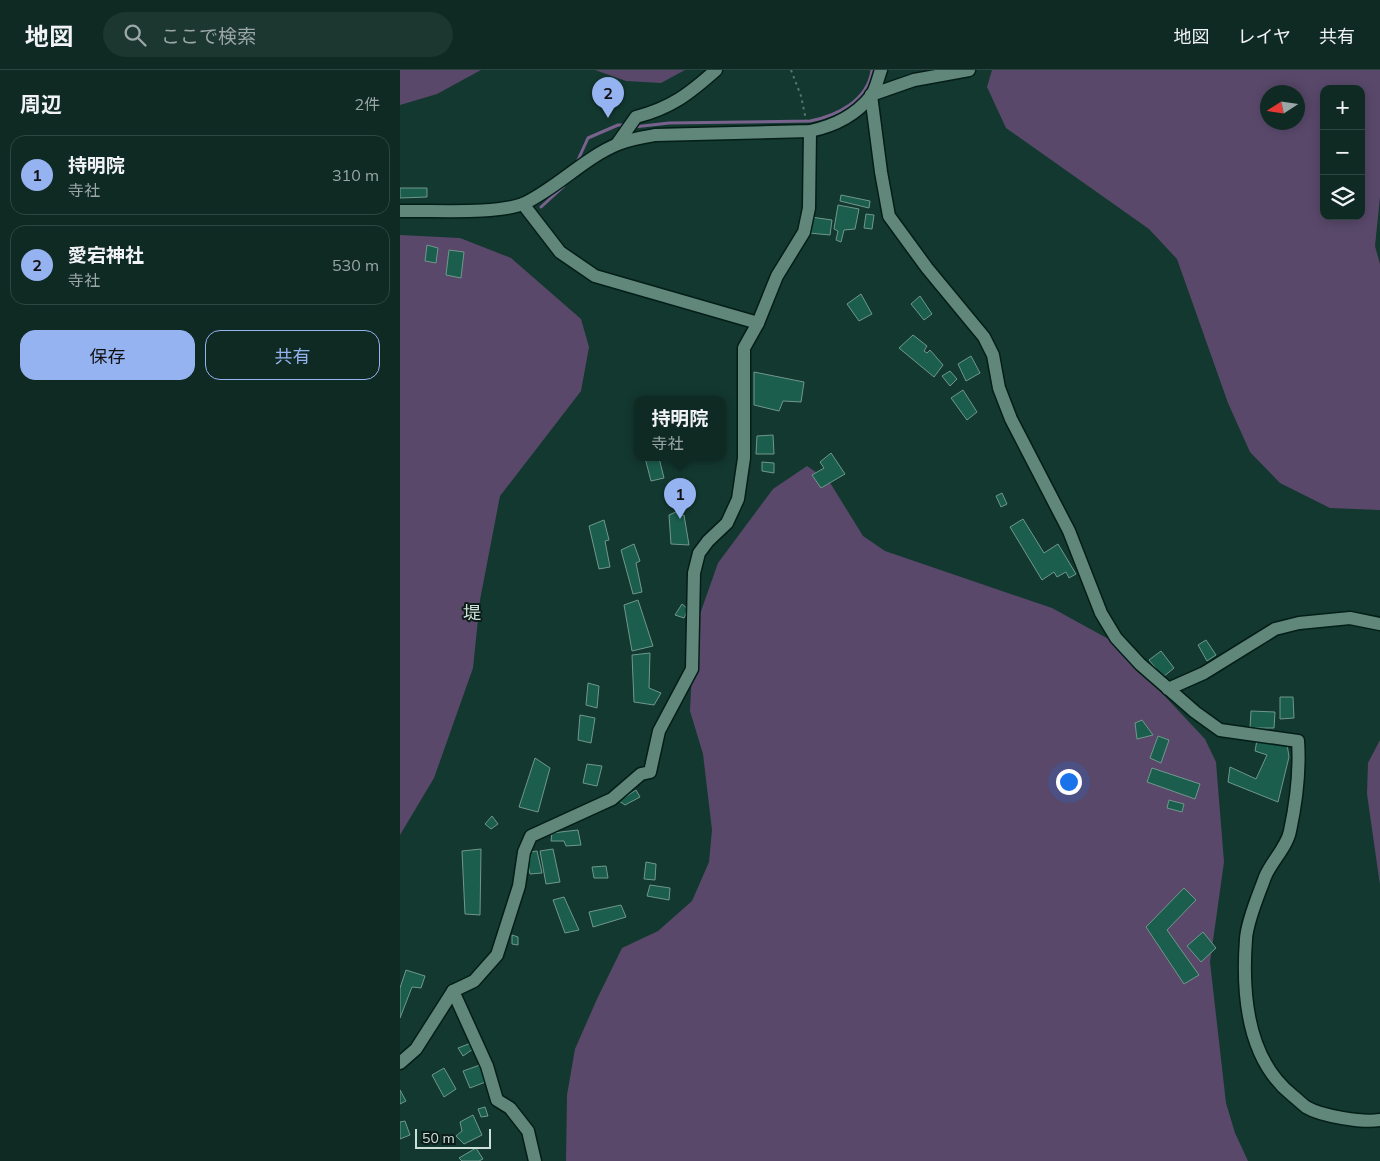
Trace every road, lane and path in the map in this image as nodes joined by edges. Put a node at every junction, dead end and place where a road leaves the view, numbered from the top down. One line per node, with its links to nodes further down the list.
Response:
1 (716, 70): 7 (street)
2 (791, 70): 6 (path)
3 (881, 70): 5 (street)
4 (969, 70): 5 (street)
5 (871, 95): 6 (street); 12 (street)
6 (808, 125): 7 (street); 10 (street)
7 (617, 144): 8 (street)
8 (523, 204): 9 (street); 10 (street)
9 (400, 210)
10 (758, 323): 13 (street)
11 (1380, 624): 12 (street)
12 (1168, 689): 15 (street)
13 (454, 991): 14 (street); 16 (street)
14 (400, 1063)
15 (1380, 1120)
16 (535, 1161)

